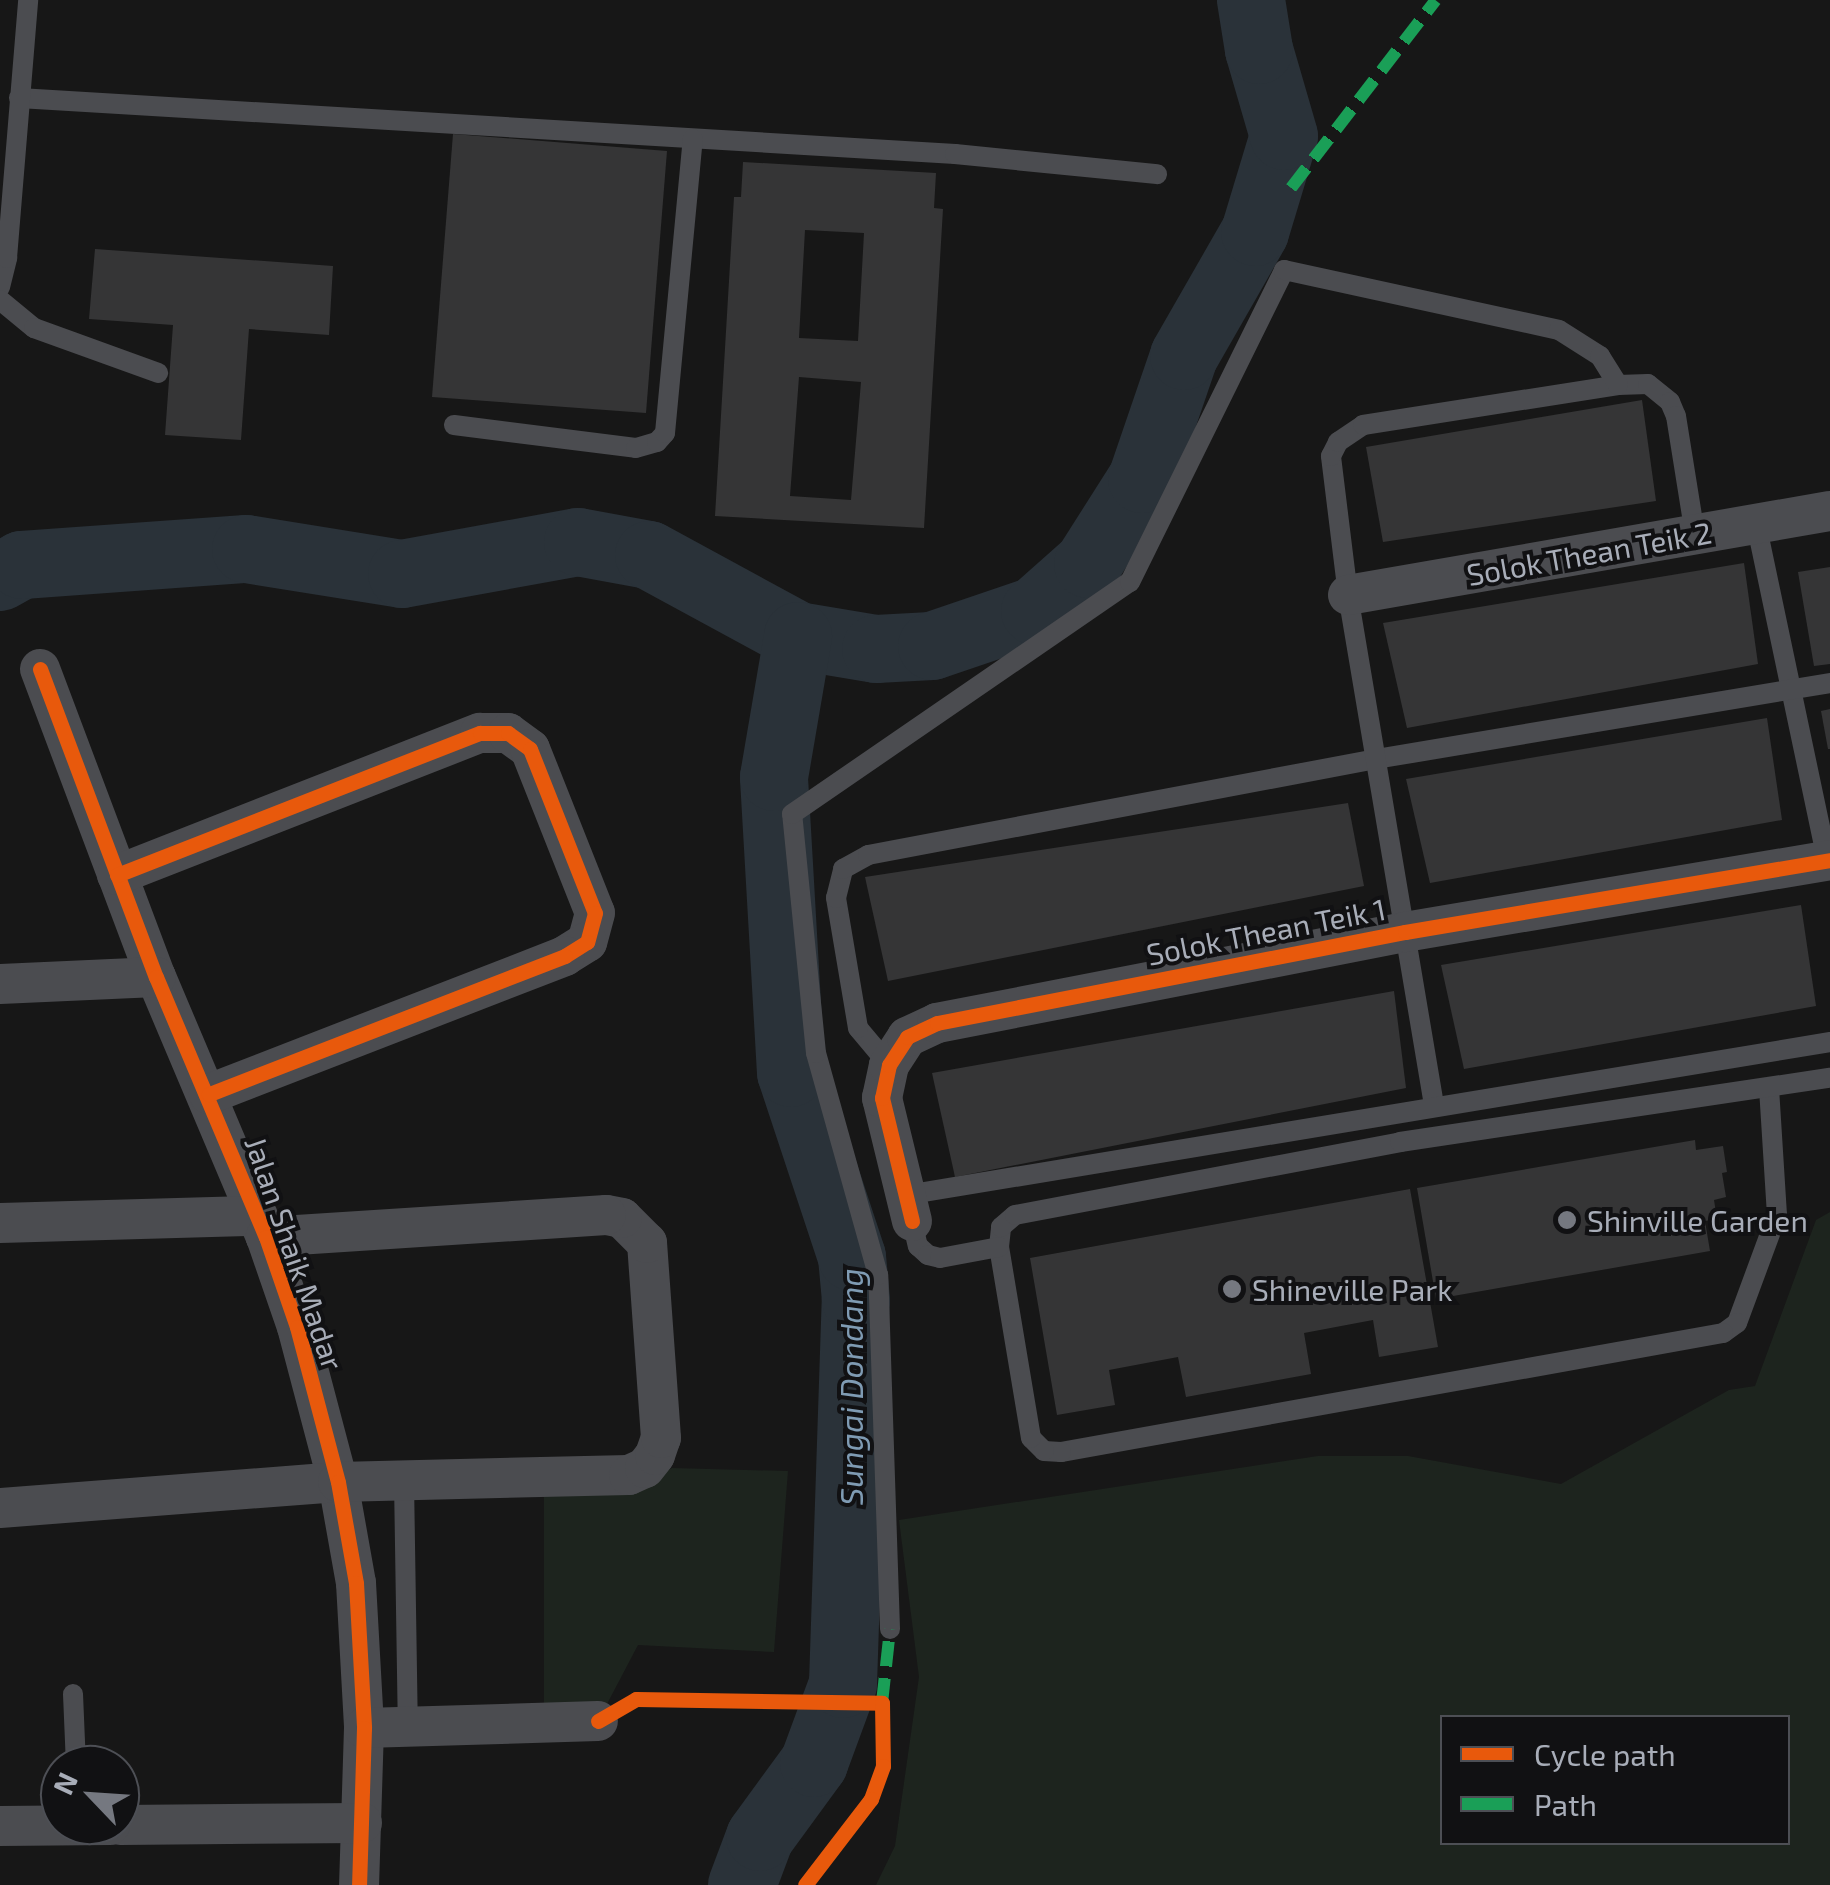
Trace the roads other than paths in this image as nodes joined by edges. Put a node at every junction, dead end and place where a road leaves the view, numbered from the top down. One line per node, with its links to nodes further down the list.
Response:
1 (28, 0): 2 (lane)
2 (19, 98): 3 (lane); 5 (lane)
3 (693, 140): 4 (lane); 9 (lane)
4 (1157, 174)
5 (0, 287)
6 (0, 300): 7 (lane)
7 (158, 373)
8 (1618, 385): 12 (lane); 13 (lane); 36 (lane)
9 (454, 425)
10 (1830, 510): 11 (street, Solok Thean Teik 2)
11 (1756, 523): 12 (street, Solok Thean Teik 2); 16 (lane)
12 (1695, 534): 13 (street, Solok Thean Teik 2)
13 (1348, 595): 17 (lane)
14 (40, 670): 19 (street, Jalan Shaik Madar)
15 (1830, 683): 16 (lane)
16 (1792, 689): 17 (lane); 18 (lane)
17 (1376, 760): 20 (lane); 24 (lane)
18 (1829, 864): 20 (street, Solok Thean Teik 1)
19 (117, 875): 21 (street, Jalan Shaik Madar); 27 (street)
20 (1405, 932): 24 (street, Solok Thean Teik 1); 28 (lane)
21 (156, 978): 22 (street); 27 (street, Jalan Shaik Madar)
22 (0, 984)
23 (1830, 1042): 28 (lane)
24 (889, 1065): 29 (street)
25 (1830, 1078): 26 (lane)
26 (1769, 1088): 32 (lane); 32 (lane)
27 (209, 1094): 31 (street, Jalan Shaik Madar)
28 (1434, 1105): 29 (lane)
29 (909, 1208): 32 (lane)
30 (0, 1223): 31 (street)
31 (262, 1226): 33 (street); 34 (street, Jalan Shaik Madar)
32 (999, 1247)
33 (404, 1480): 34 (street); 39 (lane)
34 (338, 1482): 35 (street); 40 (street, Jalan Shaik Madar)
35 (0, 1508)
36 (890, 1629)
37 (74, 1694): 41 (lane)
38 (598, 1720): 39 (street)
39 (408, 1727): 40 (street)
40 (364, 1728): 42 (street, Jalan Shaik Madar)
41 (75, 1745)
42 (362, 1823): 44 (street); 46 (street, Jalan Shaik Madar)
43 (40, 1825): 45 (street)
44 (140, 1825)
45 (0, 1826)
46 (359, 1885)

